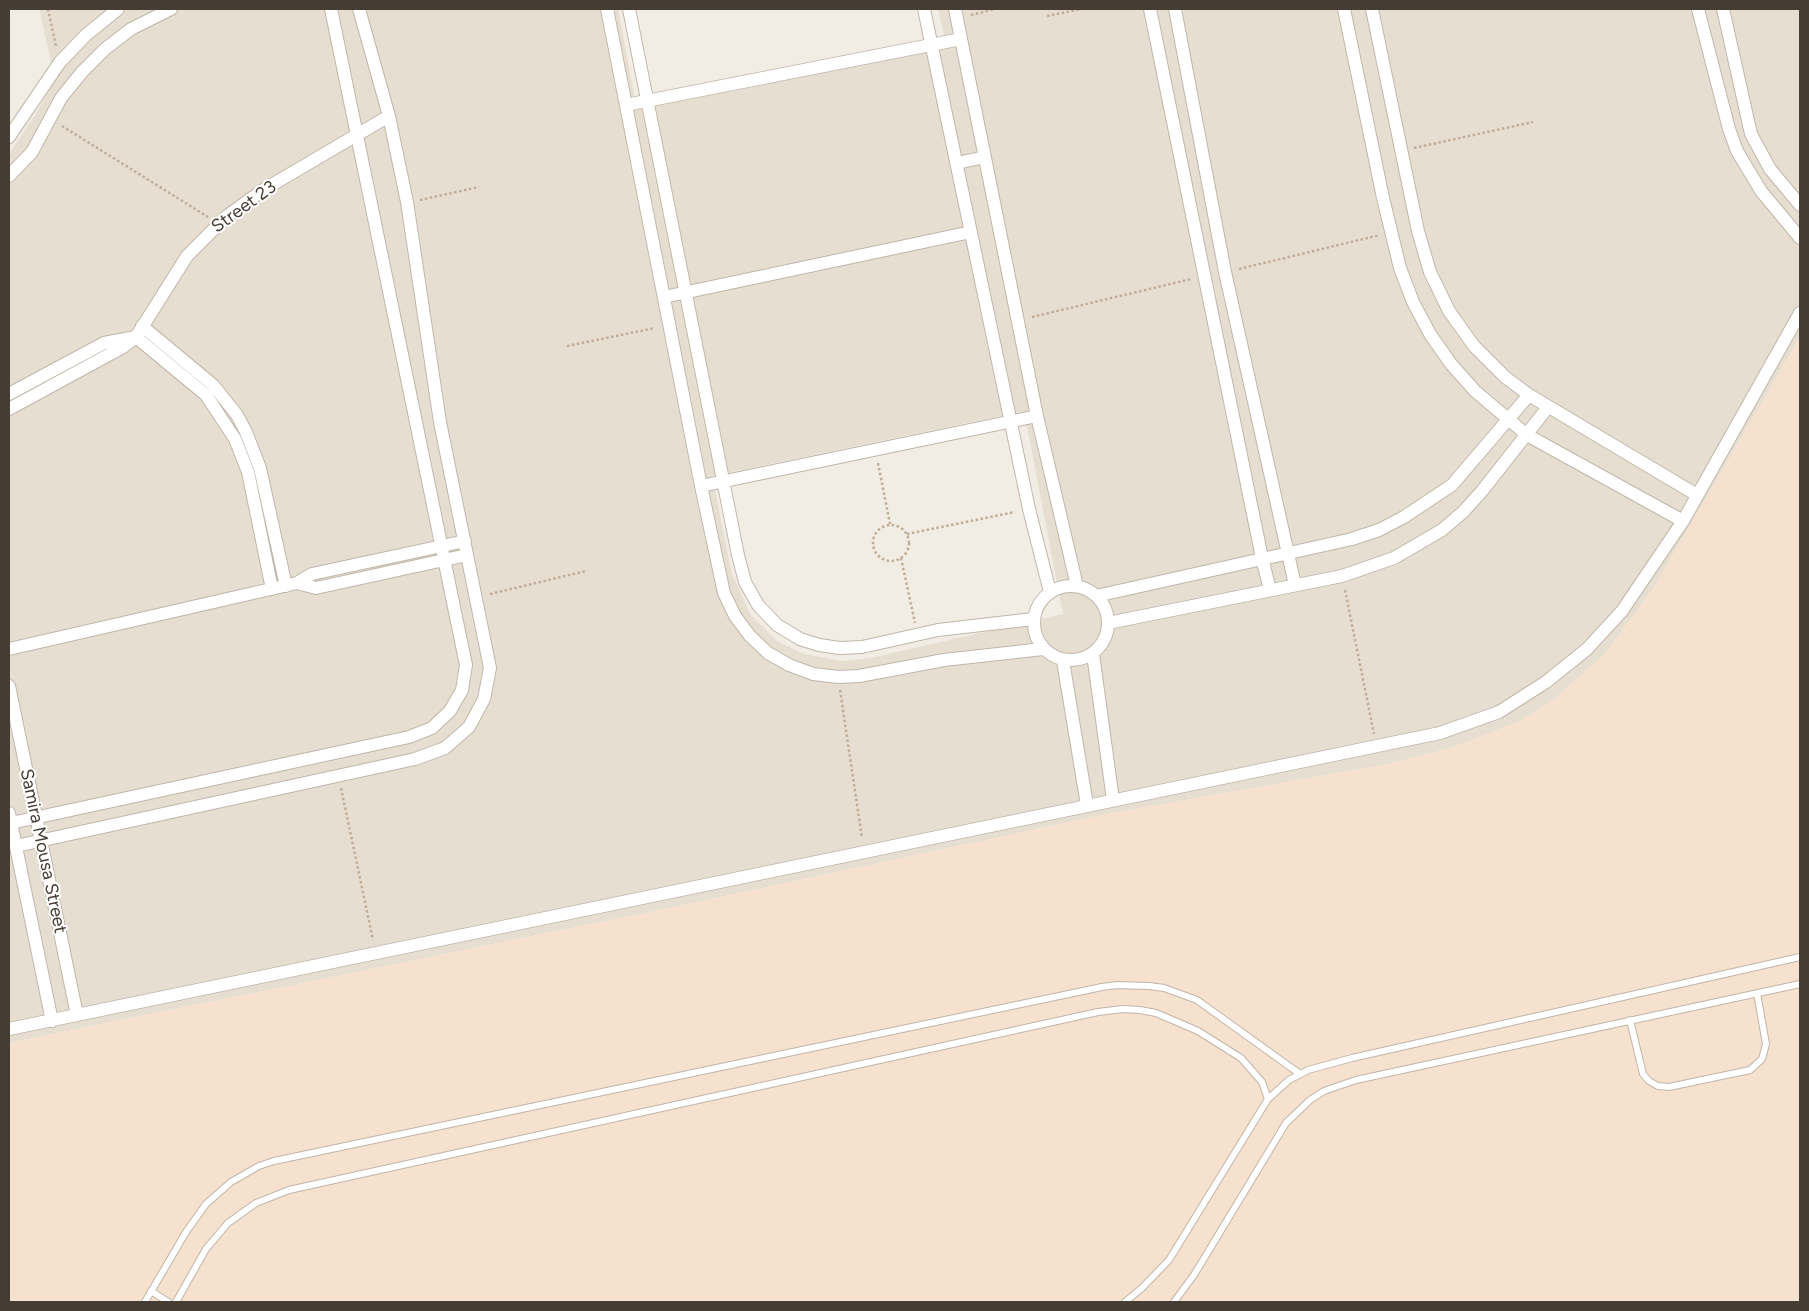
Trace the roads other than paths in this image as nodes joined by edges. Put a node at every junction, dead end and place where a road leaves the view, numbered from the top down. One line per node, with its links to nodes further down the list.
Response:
1 (118, 9): 21 (street)
2 (171, 9): 24 (street)
3 (331, 9): 20 (street)
4 (359, 9): 19 (street)
5 (607, 9): 18 (street)
6 (629, 9): 17 (street)
7 (924, 9): 16 (street)
8 (1150, 9): 48 (street)
9 (1175, 9): 46 (street)
10 (1344, 9): 38 (street)
11 (1372, 9): 33 (street)
12 (1698, 9): 27 (street)
13 (1723, 9): 25 (street)
14 (956, 14): 15 (street)
15 (961, 39): 16 (street); 22 (street)
16 (932, 46): 17 (street); 23 (street)
17 (647, 101): 18 (street); 28 (street)
18 (626, 105): 29 (street)
19 (389, 116): 20 (street, Street 23); 44 (street)
20 (357, 135): 31 (street, Street 23); 45 (street)
21 (9, 137)
22 (985, 157): 23 (street); 36 (street)
23 (957, 164): 26 (street)
24 (9, 176)
25 (1800, 205)
26 (971, 232): 28 (street); 37 (street)
27 (1800, 238)
28 (685, 292): 29 (street); 40 (street)
29 (664, 297): 41 (street)
30 (1800, 314): 42 (street)
31 (139, 331): 32 (street); 35 (street); 50 (street); 53 (street)
32 (9, 394)
33 (1529, 396): 34 (street); 38 (street)
34 (1548, 407): 39 (street); 42 (street)
35 (9, 409)
36 (1037, 416): 37 (street); 52 (street)
37 (1010, 421): 40 (street); 55 (street)
38 (1509, 421): 39 (street); 46 (street)
39 (1528, 435): 43 (street); 51 (street)
40 (722, 482): 41 (street); 57 (street)
41 (701, 486): 60 (street)
42 (1698, 495): 43 (street)
43 (1682, 521): 64 (street)
44 (465, 541): 45 (street); 47 (street)
45 (443, 546): 49 (street); 50 (street)
46 (1286, 553): 48 (street); 51 (street)
47 (468, 555): 49 (street); 68 (street)
48 (1262, 558): 54 (street); 56 (street)
49 (445, 559): 50 (street); 67 (street)
50 (292, 585): 53 (street)
51 (1295, 585): 54 (street)
52 (1077, 586): 55 (street); 56 (street)
53 (272, 589): 59 (street)
54 (1270, 590): 58 (street)
55 (1050, 592): 57 (street)
56 (1096, 596): 58 (street)
57 (1033, 619): 60 (street)
58 (1108, 623): 61 (street)
59 (9, 649)
60 (1043, 650): 62 (street)
61 (1092, 654): 62 (street); 64 (street)
62 (1063, 660): 65 (street)
63 (9, 686): 67 (street, Samira Mousa Street)
64 (1113, 800): 65 (street)
65 (1087, 805): 73 (street)
66 (10, 818): 67 (street); 69 (street, Samira Mousa Street)
67 (36, 818): 68 (street, Samira Mousa Street)
68 (41, 840): 69 (street); 73 (street, Samira Mousa Street)
69 (16, 846): 75 (street, Samira Mousa Street)
70 (1800, 957): 77 (lane)
71 (1800, 984): 72 (lane)
72 (1757, 993): 74 (lane); 74 (lane)
73 (77, 1015): 75 (street)
74 (1630, 1020): 84 (lane)
75 (52, 1021): 76 (street)
76 (9, 1029)
77 (1300, 1074): 78 (lane); 79 (lane)
78 (1268, 1099): 82 (lane); 83 (lane)
79 (151, 1291): 80 (lane); 81 (lane)
80 (145, 1302)
81 (168, 1302)
82 (176, 1302)
83 (1125, 1302)
84 (1174, 1302)

